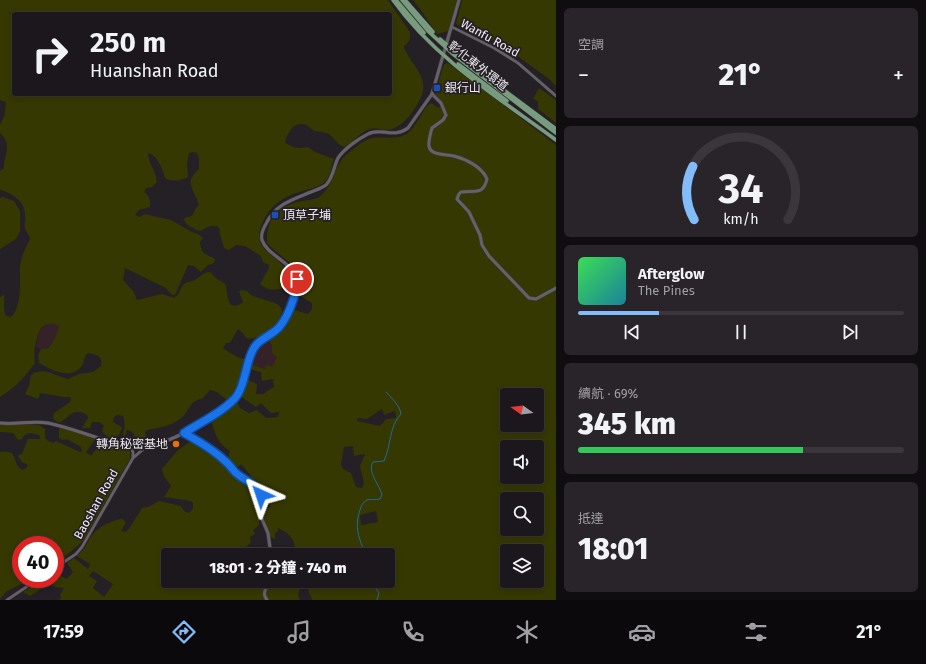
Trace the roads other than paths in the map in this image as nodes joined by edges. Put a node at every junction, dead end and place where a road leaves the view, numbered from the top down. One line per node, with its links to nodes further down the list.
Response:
1 (393, 0): 6 (main road)
2 (396, 0): 6 (main road, 彰化東外環道)
3 (402, 0): 6 (main road, 彰化東外環道)
4 (405, 0): 6 (main road)
5 (459, 0): 7 (main road)
6 (418, 24): 8 (main road, 彰化東外環道); 9 (main road, 彰化東外環道)
7 (452, 27): 8 (main road); 13 (street, Wanfu Road)
8 (446, 46): 9 (main road); 10 (main road, 彰化東外環道)
9 (444, 54): 10 (main road, 彰化東外環道); 12 (main road)
10 (454, 58): 11 (main road, 彰化東外環道); 11 (main road)
11 (480, 78): 14 (main road, 彰化東外環道); 14 (main road)
12 (432, 94): 18 (main road); 20 (main road)
13 (556, 96)
14 (526, 113): 15 (main road); 16 (main road, 彰化東外環道); 17 (main road, 彰化東外環道)
15 (556, 129)
16 (556, 133)
17 (556, 139)
18 (556, 288)
19 (0, 423): 22 (main road)
20 (184, 433): 21 (main road); 24 (main road)
21 (148, 445): 22 (main road); 23 (street, Baoshan Road)
22 (130, 446): 23 (street)
23 (133, 458): 25 (street, Baoshan Road)
24 (270, 548)
25 (64, 562)
26 (25, 588): 28 (street)
27 (266, 588): 29 (main road)
28 (7, 600)
29 (267, 600)

